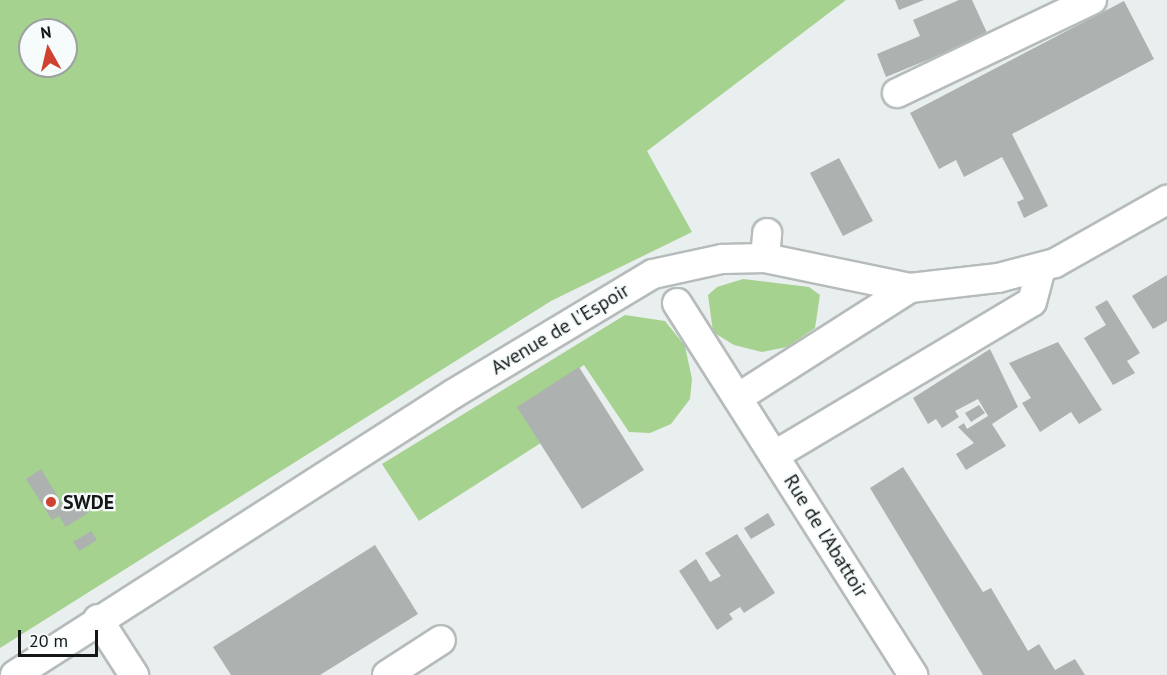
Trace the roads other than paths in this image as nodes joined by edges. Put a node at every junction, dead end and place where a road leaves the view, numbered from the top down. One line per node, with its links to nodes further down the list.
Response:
1 (1092, 0): 2 (street)
2 (897, 93)
3 (1167, 200): 4 (street, Avenue de l'Espoir)
4 (1041, 268): 5 (street, Avenue de l'Espoir); 8 (street)
5 (910, 288): 7 (street); 9 (street, Avenue de l'Espoir)
6 (677, 303): 7 (street, Rue de l'Abattoir)
7 (739, 397): 8 (street, Rue de l'Abattoir)
8 (775, 455): 14 (street, Rue de l'Abattoir)
9 (98, 619): 11 (street, Avenue de l'Espoir); 12 (street)
10 (441, 640): 13 (street)
11 (15, 675)
12 (134, 675)
13 (387, 675)
14 (913, 675)

